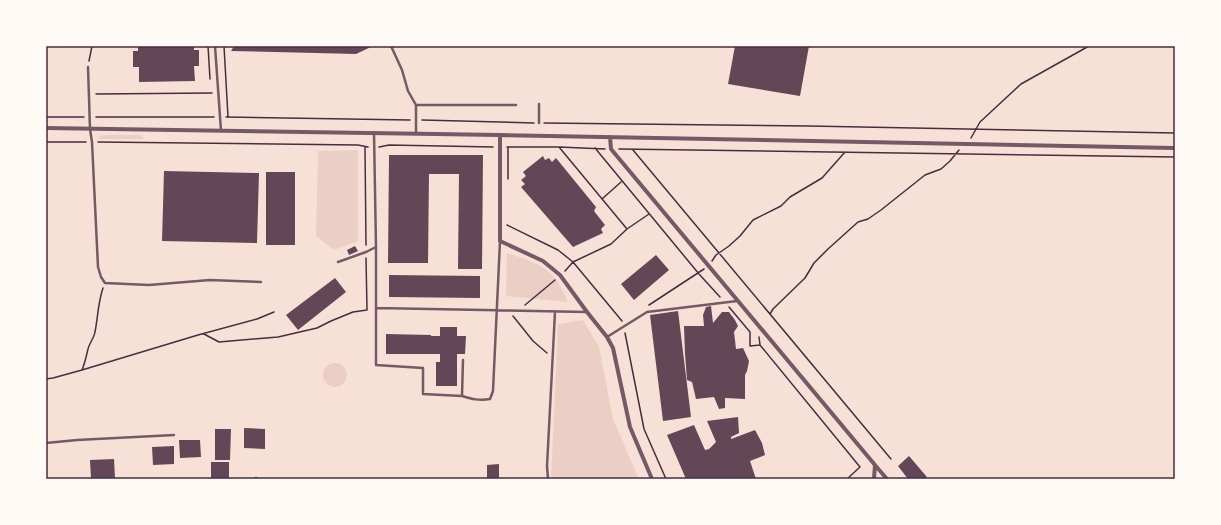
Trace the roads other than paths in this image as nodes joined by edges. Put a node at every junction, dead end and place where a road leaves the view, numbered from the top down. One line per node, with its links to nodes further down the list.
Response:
1 (215, 46): 10 (lane)
2 (391, 46): 5 (lane)
3 (88, 67): 9 (lane)
4 (539, 104): 7 (lane)
5 (416, 105): 6 (lane); 12 (lane)
6 (516, 105)
7 (539, 123)
8 (46, 128): 9 (street)
9 (90, 129): 10 (street); 19 (lane)
10 (221, 131): 11 (street)
11 (374, 133): 12 (street); 17 (lane)
12 (416, 134): 13 (street)
13 (500, 135): 14 (street); 16 (street)
14 (610, 137): 15 (street); 20 (street)
15 (1175, 148)
16 (500, 241): 22 (lane); 24 (street)
17 (376, 247): 18 (lane); 21 (lane)
18 (338, 262)
19 (261, 282)
20 (739, 301): 25 (lane); 30 (street)
21 (376, 308): 22 (lane); 27 (lane)
22 (496, 311): 23 (lane); 27 (lane)
23 (555, 312): 24 (lane); 31 (lane)
24 (587, 312): 25 (street)
25 (607, 337): 32 (street)
26 (463, 360): 27 (lane)
27 (462, 396)
28 (174, 435): 29 (lane)
29 (46, 443)
30 (868, 456): 33 (street); 34 (street)
31 (548, 479)
32 (652, 479)
33 (874, 479)
34 (887, 479)

